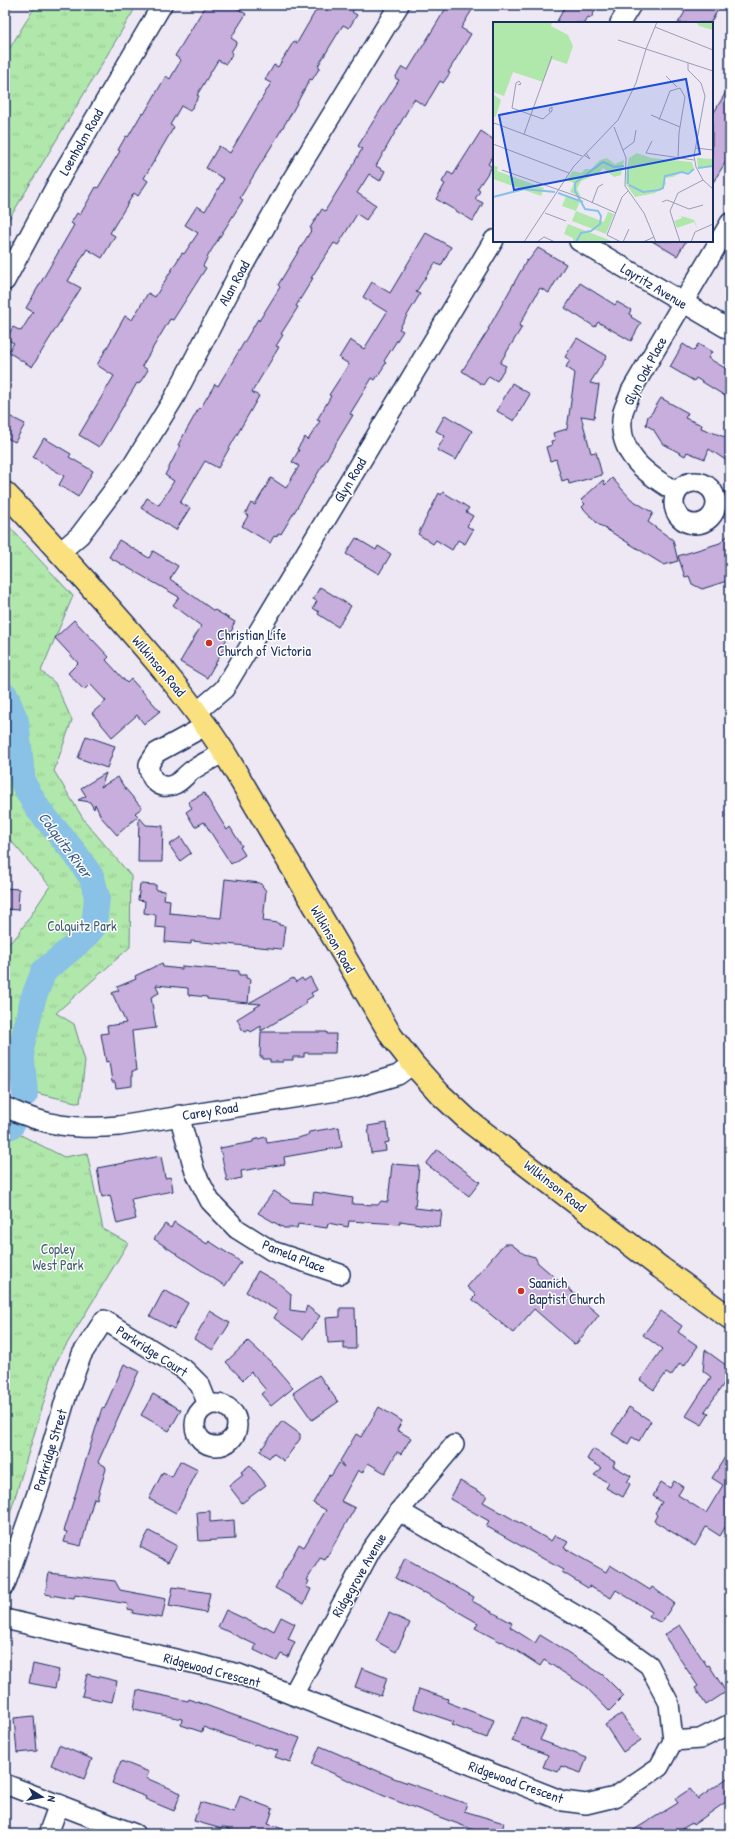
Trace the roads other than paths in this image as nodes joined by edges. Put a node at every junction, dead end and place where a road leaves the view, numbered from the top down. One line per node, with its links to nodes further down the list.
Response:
1 (162, 5): 8 (street, Loenholm Road)
2 (399, 5): 13 (street, Alan Road)
3 (631, 5): 4 (street)
4 (621, 22)
5 (730, 223): 9 (street, Glyn Oak Place)
6 (493, 242): 14 (street, Glyn Road)
7 (581, 242): 9 (street, Layritz Avenue)
8 (5, 281)
9 (683, 302): 10 (street, Layritz Avenue); 11 (street, Glyn Oak Place)
10 (730, 330)
11 (676, 492)
12 (5, 493): 13 (main road, Wilkinson Road)
13 (60, 553): 14 (main road, Wilkinson Road)
14 (202, 719): 15 (main road, Wilkinson Road); 15 (street, Glyn Road)
15 (224, 752): 16 (main road, Wilkinson Road)
16 (413, 1064): 18 (street, Carey Road); 20 (main road, Wilkinson Road)
17 (5, 1107): 18 (street, Carey Road)
18 (179, 1115): 19 (street, Pamela Place)
19 (340, 1274)
20 (730, 1318)
21 (104, 1320): 22 (street, Parkridge Court); 25 (street, Parkridge Street)
22 (208, 1405)
23 (454, 1445): 24 (street, Ridgegrove Avenue)
24 (399, 1511): 27 (street, Ridgegrove Avenue); 29 (street)
25 (5, 1584)
26 (5, 1619): 27 (street, Ridgewood Crescent)
27 (293, 1695): 29 (street, Ridgewood Crescent)
28 (730, 1724): 29 (street)
29 (673, 1740)
30 (5, 1784): 31 (street)
31 (59, 1804): 32 (street); 33 (street)
32 (48, 1834)
33 (135, 1834)

